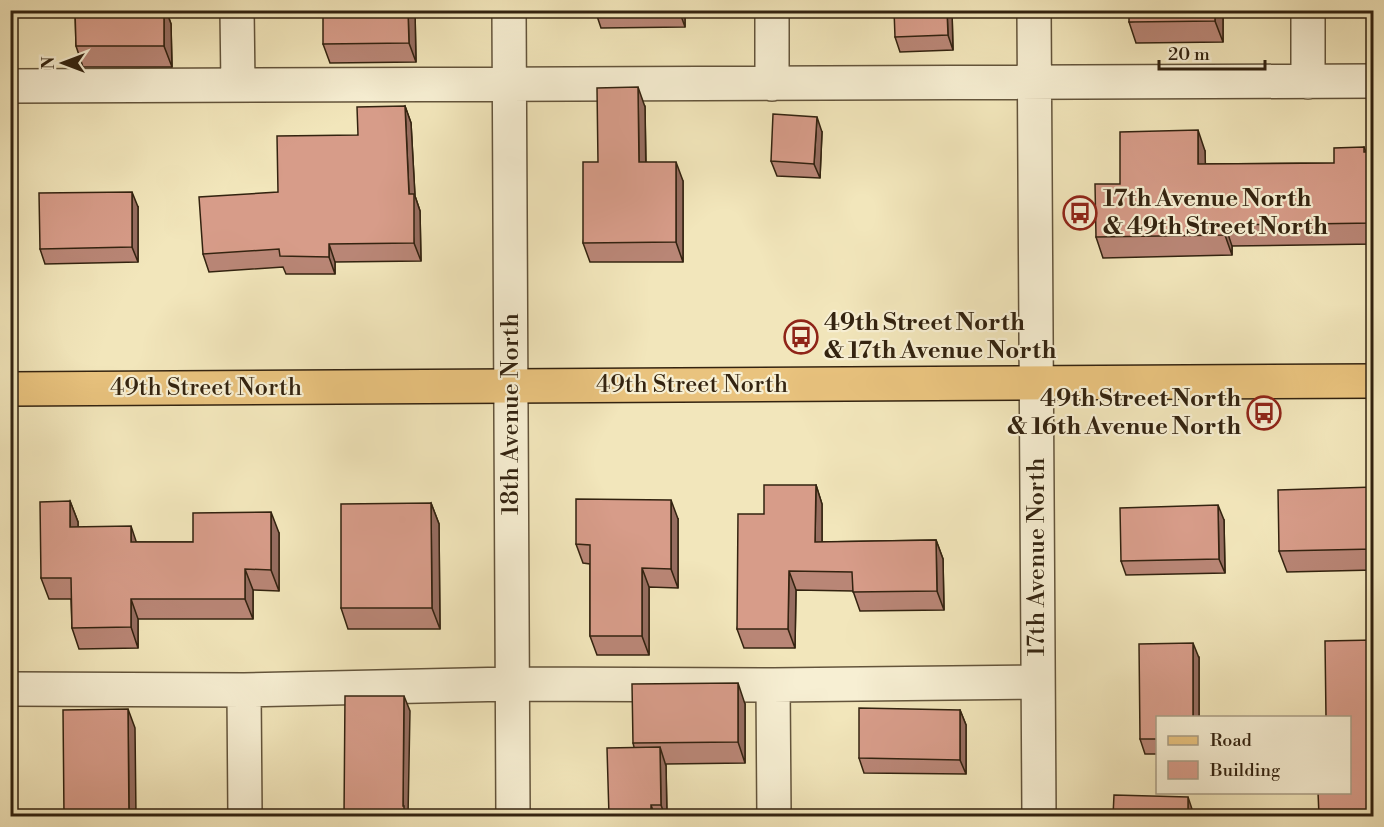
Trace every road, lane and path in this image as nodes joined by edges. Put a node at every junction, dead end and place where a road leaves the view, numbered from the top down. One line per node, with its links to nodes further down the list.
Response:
1 (237, 10): 11 (street)
2 (509, 10): 9 (street, 18th Avenue North)
3 (772, 10): 10 (street)
4 (1034, 10): 8 (street, 17th Avenue North)
5 (1308, 10): 7 (street)
6 (1374, 81): 7 (street)
7 (1308, 82): 8 (street)
8 (1034, 83): 10 (street); 14 (street, 17th Avenue North)
9 (510, 84): 10 (street); 11 (street); 15 (street, 18th Avenue North)
10 (772, 84)
11 (238, 85): 12 (street)
12 (10, 86)
13 (1374, 381): 14 (main road, 49th Street North)
14 (1037, 383): 15 (main road, 49th Street North); 17 (street, 17th Avenue North)
15 (512, 386): 16 (main road, 49th Street North); 18 (street, 18th Avenue North)
16 (10, 389)
17 (1038, 682): 19 (street); 25 (street, 17th Avenue North)
18 (513, 684): 19 (street); 21 (street); 23 (street, 18th Avenue North)
19 (773, 686): 24 (street)
20 (10, 689): 21 (street)
21 (244, 690): 22 (street)
22 (245, 816)
23 (513, 816)
24 (774, 816)
25 (1038, 816)

